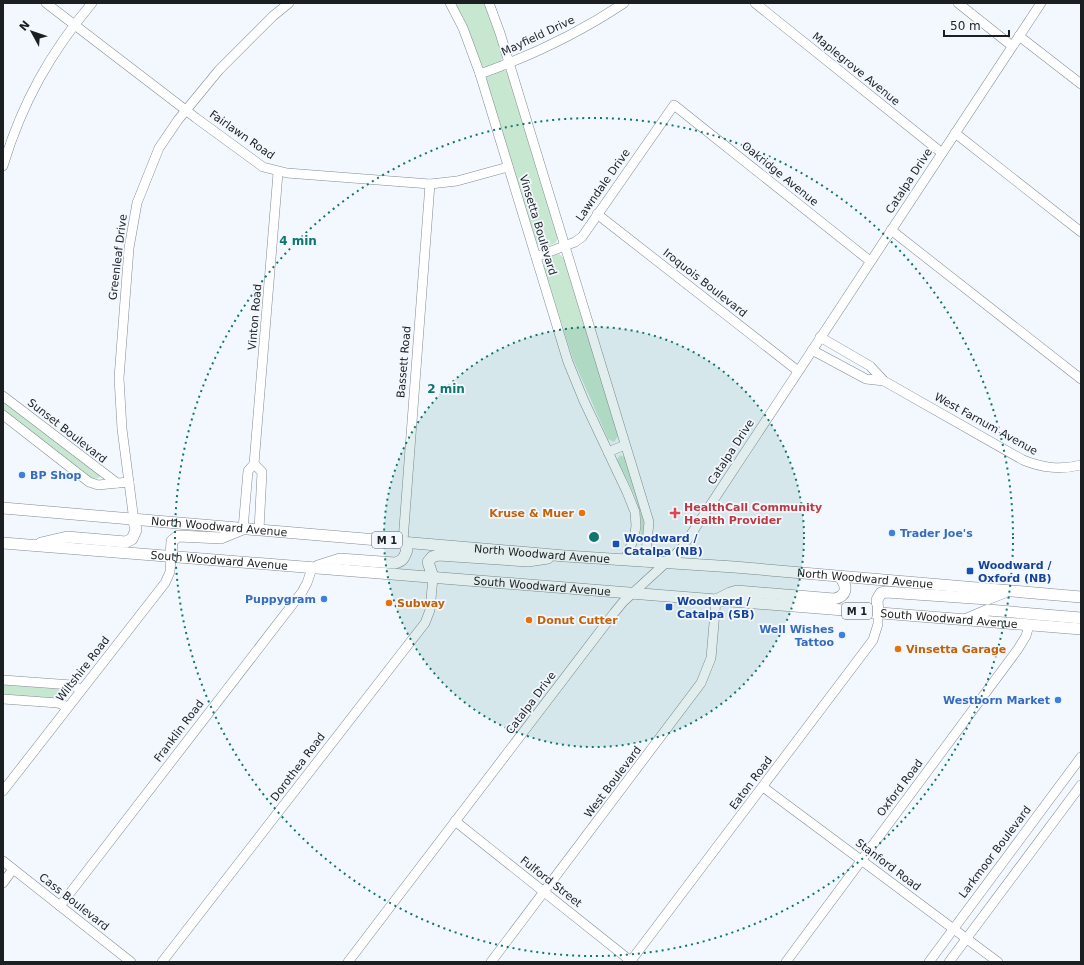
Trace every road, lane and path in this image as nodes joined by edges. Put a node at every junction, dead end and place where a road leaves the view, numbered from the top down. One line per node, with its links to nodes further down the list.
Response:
1 (46, 3): 10 (street, Fairlawn Road)
2 (92, 3): 10 (street)
3 (289, 3): 17 (street, Greenleaf Drive)
4 (450, 3): 14 (street, Vinsetta Boulevard)
5 (489, 3): 13 (street, Vinsetta Boulevard)
6 (624, 3): 13 (street, Mayfield Drive)
7 (754, 3): 19 (street, Maplegrove Avenue)
8 (958, 3): 12 (street)
9 (1041, 3): 11 (street, Catalpa Drive)
10 (74, 25): 17 (street, Fairlawn Road); 20 (street)
11 (1019, 36): 12 (street, Catalpa Drive); 15 (street)
12 (1012, 46): 18 (street, Catalpa Drive)
13 (509, 64): 14 (street, Mayfield Drive); 27 (street, Vinsetta Boulevard)
14 (480, 74): 21 (street, Vinsetta Boulevard)
15 (1081, 84)
16 (674, 105): 24 (street, Lawndale Drive); 29 (street, Oakridge Avenue)
17 (186, 110): 22 (street, Fairlawn Road); 41 (street, Greenleaf Drive)
18 (955, 133): 19 (street, Catalpa Drive); 26 (street)
19 (942, 153): 25 (street, Catalpa Drive)
20 (3, 166)
21 (508, 167): 23 (street, Fairlawn Road); 28 (street, Vinsetta Boulevard)
22 (278, 172): 23 (street, Fairlawn Road); 39 (street, Vinton Road)
23 (430, 184): 47 (street, Bassett Road)
24 (597, 214): 27 (street, Lawndale Drive); 32 (street, Iroquois Boulevard)
25 (891, 230): 29 (street, Catalpa Drive); 33 (street)
26 (1081, 232)
27 (565, 247): 28 (street, Lawndale Drive); 37 (street, Vinsetta Boulevard)
28 (536, 258): 38 (street, Vinsetta Boulevard)
29 (870, 261): 30 (street, Catalpa Drive)
30 (820, 337): 31 (street, Catalpa Drive); 34 (street, West Farnum Avenue)
31 (812, 350): 32 (street, Catalpa Drive); 34 (street, West Farnum Avenue)
32 (798, 371): 54 (street, Catalpa Drive)
33 (1081, 378)
34 (884, 381): 40 (street, West Farnum Avenue)
35 (3, 396): 42 (street, Sunset Boulevard)
36 (3, 415): 42 (street)
37 (626, 445): 38 (street); 53 (street, Vinsetta Boulevard)
38 (608, 452): 52 (street, Vinsetta Boulevard)
39 (254, 464): 45 (street, Vinton Road); 46 (street, Vinton Road)
40 (1081, 465)
41 (129, 482): 42 (street); 44 (street, Greenleaf Drive)
42 (117, 483)
43 (3, 508): 44 (main road, North Woodward Avenue / M 1)
44 (134, 521): 45 (main road, North Woodward Avenue / M 1); 49 (main road)
45 (243, 529): 46 (main road, North Woodward Avenue / M 1); 51 (main road)
46 (259, 530): 47 (main road, North Woodward Avenue / M 1)
47 (403, 541): 50 (main road, North Woodward Avenue / M 1); 55 (main road)
48 (3, 543): 49 (main road, South Woodward Avenue / M 1)
49 (31, 545): 51 (main road, South Woodward Avenue / M 1)
50 (565, 556): 52 (main road, North Woodward Avenue / M 1); 56 (main road)
51 (172, 557): 55 (main road, South Woodward Avenue / M 1); 68 (street, Wiltshire Road)
52 (625, 560): 53 (main road, North Woodward Avenue / M 1)
53 (645, 562): 54 (main road, North Woodward Avenue / M 1)
54 (666, 563): 57 (main road, North Woodward Avenue / M 1); 59 (street, Catalpa Drive)
55 (312, 568): 56 (main road, South Woodward Avenue / M 1); 81 (street, Franklin Road)
56 (433, 577): 59 (main road, South Woodward Avenue / M 1); 85 (street, Dorothea Road)
57 (840, 577): 58 (main road, North Woodward Avenue / M 1); 61 (main road)
58 (1010, 590): 60 (main road, North Woodward Avenue / M 1); 62 (main road)
59 (633, 594): 61 (main road, South Woodward Avenue / M 1); 75 (street, Catalpa Drive)
60 (1081, 597)
61 (716, 600): 62 (main road, South Woodward Avenue / M 1); 80 (street, West Boulevard)
62 (878, 613): 64 (main road, South Woodward Avenue / M 1); 73 (street, Eaton Road)
63 (1081, 618): 64 (main road)
64 (965, 620): 65 (main road, South Woodward Avenue / M 1)
65 (1029, 625): 66 (main road, South Woodward Avenue / M 1); 76 (street, Oxford Road)
66 (1081, 629)
67 (3, 680): 68 (street)
68 (81, 690): 70 (street, Wiltshire Road)
69 (3, 700): 70 (street)
70 (68, 707): 74 (street, Wiltshire Road)
71 (1081, 757): 82 (street, Larkmoor Boulevard)
72 (1081, 785): 83 (street)
73 (763, 787): 76 (street, Stanford Road); 88 (street, Eaton Road)
74 (3, 791)
75 (455, 822): 80 (street, Fulford Street); 86 (street, Catalpa Drive)
76 (862, 860): 82 (street, Stanford Road); 89 (street, Oxford Road)
77 (3, 861): 78 (street, Cass Boulevard)
78 (13, 869): 79 (street); 81 (street, Cass Boulevard)
79 (3, 883)
80 (544, 892): 87 (street, West Boulevard); 88 (street, Fulford Street)
81 (60, 906): 84 (street, Cass Boulevard)
82 (954, 928): 83 (street, Stanford Road); 90 (street, Larkmoor Boulevard)
83 (967, 938): 91 (street); 92 (street, Stanford Road)
84 (130, 962)
85 (162, 962)
86 (348, 962)
87 (491, 962)
88 (631, 962)
89 (786, 962)
90 (928, 962)
91 (949, 962)
92 (998, 962)

